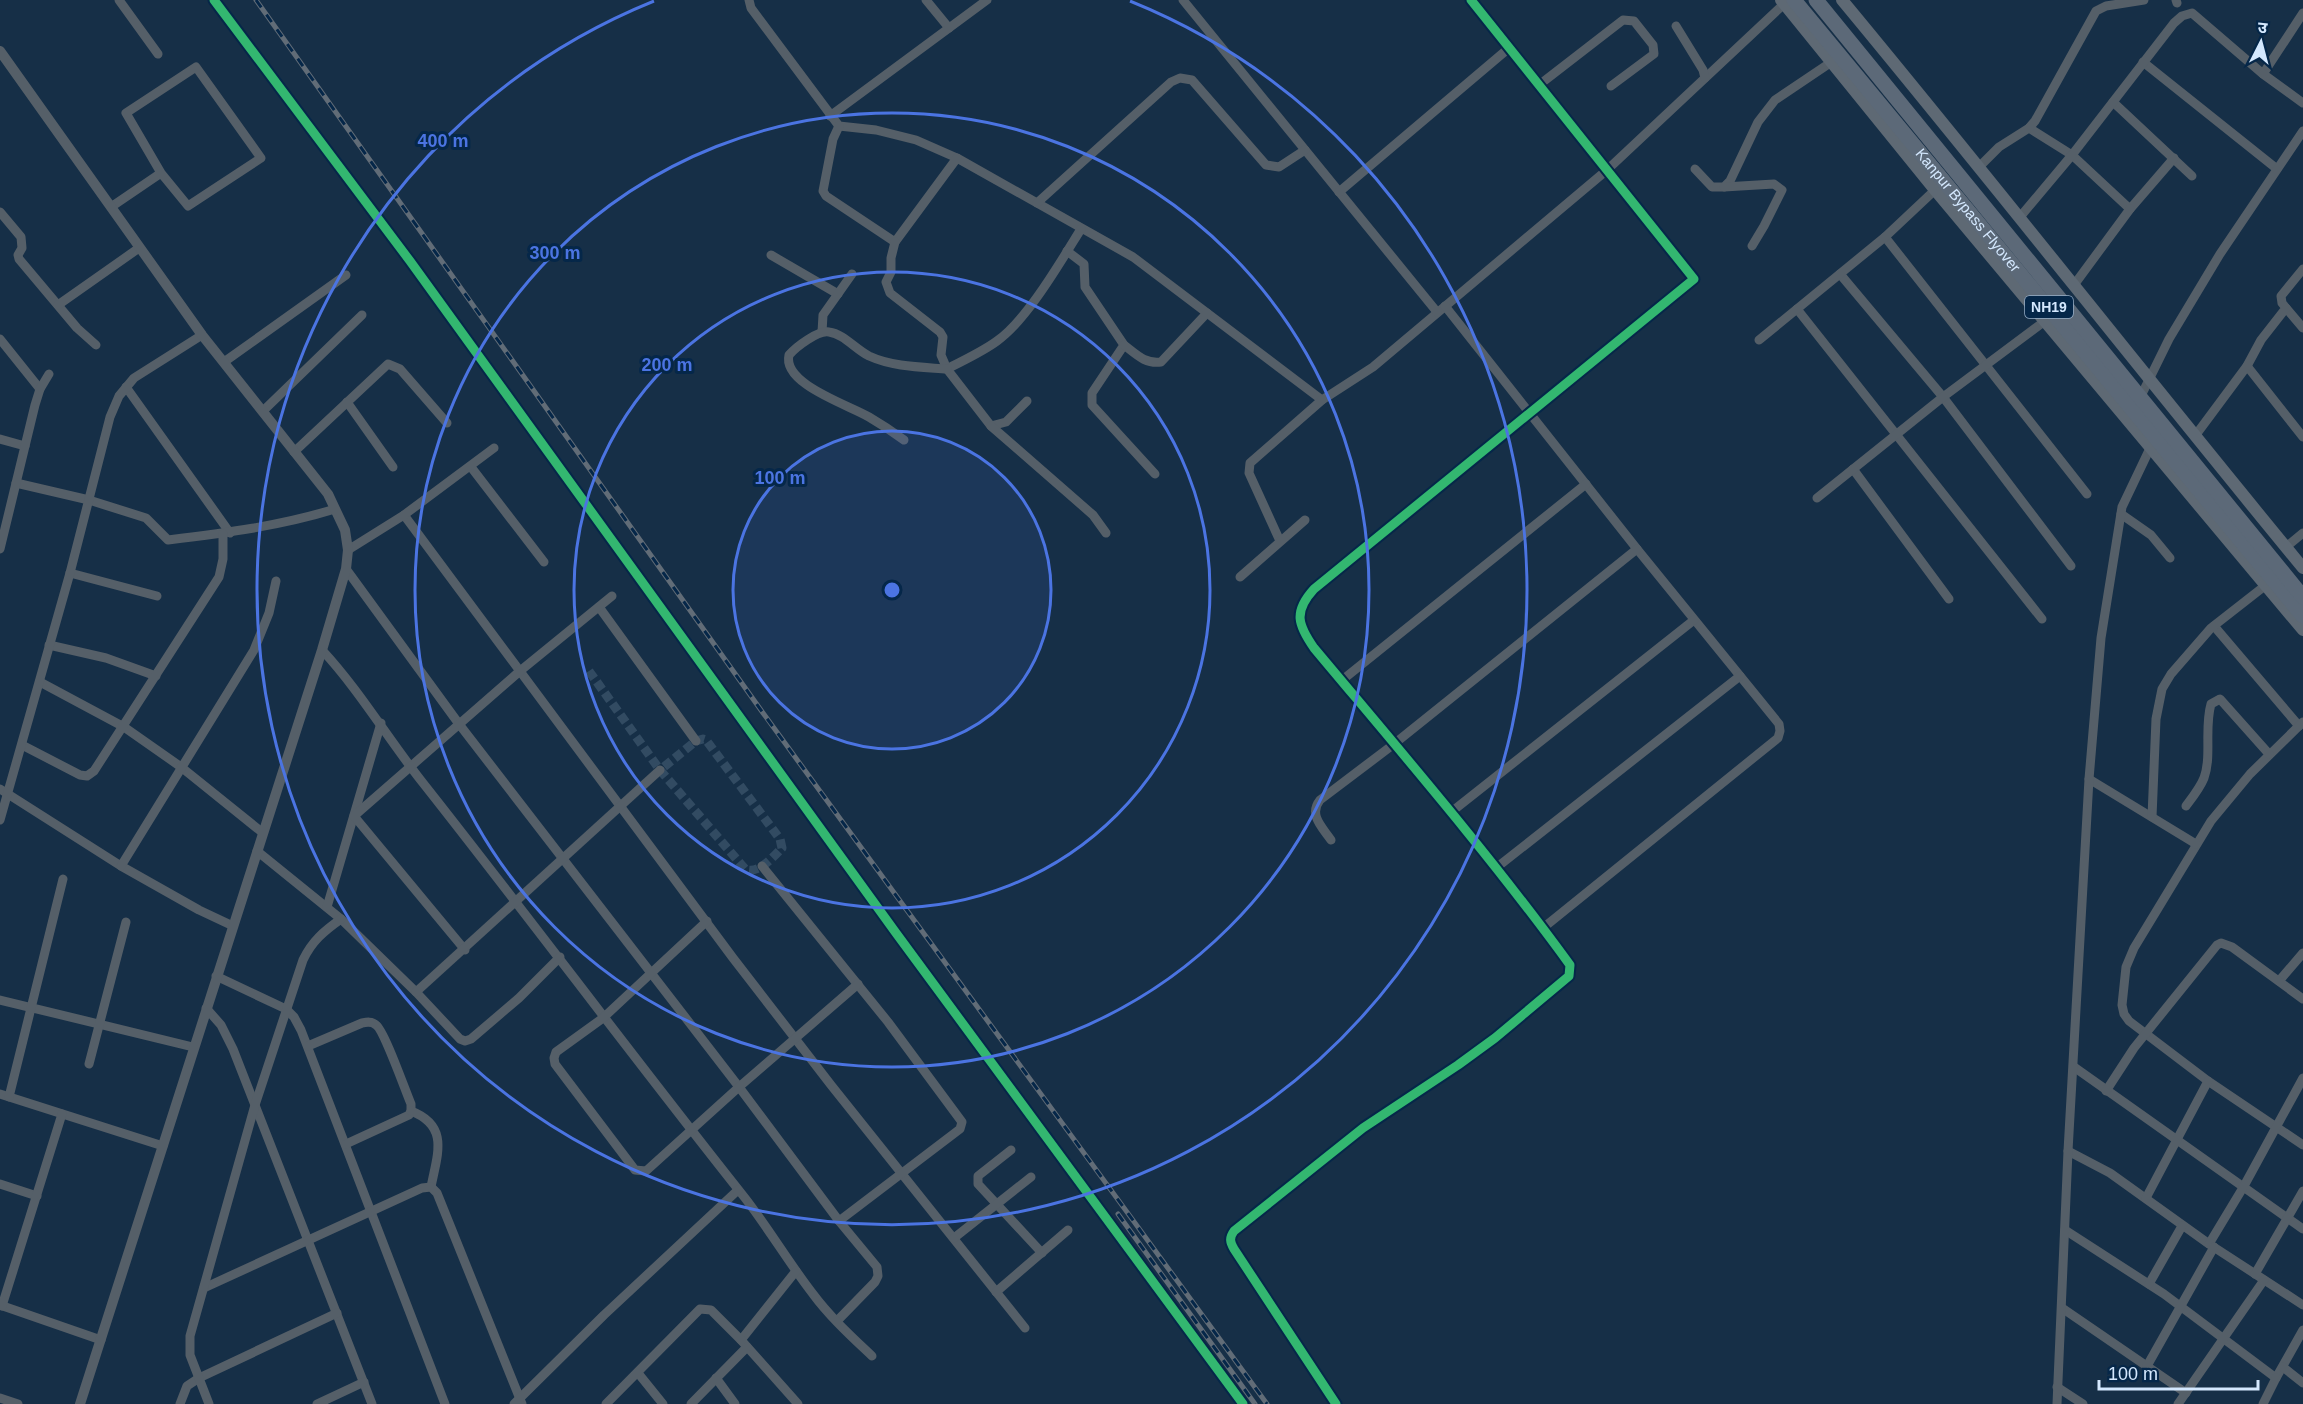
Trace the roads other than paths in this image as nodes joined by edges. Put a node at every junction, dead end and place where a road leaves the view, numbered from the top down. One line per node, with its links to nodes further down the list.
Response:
1 (120, 0): 17 (street)
2 (214, 0): 284 (street)
3 (749, 0): 26 (street)
4 (926, 0): 14 (street)
5 (987, 0): 14 (street)
6 (1183, 0): 30 (street)
7 (1471, 0): 15 (street)
8 (1816, 0): 134 (highway, Kanpur Bypass Flyover / NH19, bridge)
9 (1842, 0): 34 (main road)
10 (2144, 0): 28 (street)
11 (1787, 1): 18 (main road); 21 (street); 137 (highway, Kanpur Bypass Flyover / NH19, bridge)
12 (2303, 13): 20 (street)
13 (1676, 26): 21 (street)
14 (949, 28): 26 (street)
15 (1509, 48): 22 (street); 42 (street)
16 (0, 51): 44 (street)
17 (158, 54)
18 (1833, 61): 40 (street); 41 (main road)
19 (2143, 62): 20 (street); 24 (street); 36 (street)
20 (2263, 74): 25 (street)
21 (1705, 78): 37 (street)
22 (1539, 85): 23 (street); 37 (street)
23 (1611, 86)
24 (2112, 102): 31 (street); 33 (street)
25 (2303, 103)
26 (830, 116): 27 (street)
27 (839, 126): 32 (street); 50 (street)
28 (2029, 128): 31 (street); 34 (street)
29 (2303, 131): 36 (street)
30 (1305, 150): 42 (street); 43 (street)
31 (2072, 155): 45 (street); 47 (street)
32 (957, 158): 43 (street); 50 (street)
33 (2174, 158): 39 (street); 45 (street)
34 (1980, 166): 47 (main road)
35 (1695, 169): 40 (street)
36 (2277, 169): 80 (street)
37 (1607, 170): 63 (street); 88 (street)
38 (161, 173): 38 (street); 44 (street)
39 (2192, 176)
40 (1724, 187): 51 (street)
41 (1935, 190): 49 (street); 67 (main road)
42 (1339, 192): 63 (street)
43 (1037, 203): 48 (street)
44 (111, 207): 52 (street)
45 (2130, 209): 59 (street)
46 (0, 212): 61 (street)
47 (2020, 217): 59 (main road)
48 (1081, 229): 53 (street); 65 (street)
49 (1885, 237): 57 (street); 76 (street)
50 (895, 242): 78 (street)
51 (1752, 246)
52 (139, 248): 61 (street); 70 (street)
53 (1067, 251): 74 (street); 78 (street)
54 (771, 255): 60 (street)
55 (2303, 269): 62 (street)
56 (852, 274): 60 (street)
57 (1840, 274): 64 (street); 83 (street)
58 (346, 275): 75 (street)
59 (2074, 285): 80 (main road)
60 (838, 294): 69 (street)
61 (58, 305): 73 (street)
62 (2286, 308): 68 (street); 77 (street)
63 (1441, 309): 84 (street); 88 (street)
64 (1797, 309): 72 (street); 93 (street)
65 (1208, 312): 74 (street); 84 (street)
66 (362, 315): 87 (street)
67 (2045, 321): 76 (street); 90 (main road)
68 (2303, 328)
69 (822, 332): 78 (street); 97 (street)
70 (202, 335): 75 (street); 81 (street)
71 (0, 339): 82 (street)
72 (1759, 340)
73 (96, 345)
74 (1124, 345): 105 (street)
75 (224, 362): 87 (street)
76 (1985, 365): 83 (street); 108 (street)
77 (2247, 366): 94 (street); 95 (street)
78 (948, 369): 92 (street)
79 (49, 374): 82 (street)
80 (2150, 381): 89 (main road); 90 (street)
81 (126, 387): 110 (street); 115 (street)
82 (40, 388): 99 (street)
83 (1943, 397): 93 (street); 125 (street)
84 (1322, 400): 118 (street)
85 (1027, 401): 92 (street)
86 (347, 402): 91 (street); 101 (street); 102 (street)
87 (263, 411): 101 (street)
88 (1531, 412): 107 (street); 147 (street)
89 (2178, 415): 94 (main road); 98 (street)
90 (2128, 420): 98 (main road)
91 (447, 423)
92 (991, 426): 116 (street)
93 (1897, 434): 104 (street); 138 (street)
94 (2195, 436): 119 (main road)
95 (2303, 437)
96 (0, 439): 99 (street)
97 (904, 440)
98 (2149, 445): 112 (street); 131 (main road)
99 (25, 446): 106 (street)
100 (494, 448): 103 (street)
101 (294, 452): 111 (street)
102 (393, 467)
103 (471, 467): 113 (street); 124 (street)
104 (1853, 469): 109 (street); 135 (street)
105 (1155, 474)
106 (16, 483): 110 (street); 120 (street)
107 (1586, 484): 121 (street); 147 (street)
108 (2087, 494)
109 (1817, 498)
110 (89, 500): 115 (street); 128 (street)
111 (335, 510): 115 (street); 122 (street)
112 (2121, 514): 123 (street); 160 (street)
113 (404, 515): 122 (street); 144 (street)
114 (1305, 520): 118 (street)
115 (227, 533): 145 (street)
116 (1106, 533)
117 (2303, 533): 119 (street)
118 (1280, 541): 129 (street)
119 (2286, 547): 126 (main road)
120 (0, 549)
121 (1637, 549): 139 (street); 154 (street)
122 (348, 550): 127 (street)
123 (2170, 558)
124 (544, 562)
125 (2071, 566)
126 (2303, 568)
127 (346, 569): 143 (street); 150 (street)
128 (70, 573): 132 (street); 142 (street)
129 (1239, 578)
130 (276, 581): 158 (street)
131 (2266, 585): 140 (street); 141 (main road)
132 (157, 596)
133 (612, 596): 136 (street)
134 (2303, 597)
135 (1949, 598)
136 (599, 607): 144 (street); 153 (street)
137 (2303, 616)
138 (2042, 619)
139 (1694, 620): 146 (street); 164 (street)
140 (2214, 626): 151 (street); 166 (street)
141 (2303, 630)
142 (49, 645): 145 (street); 148 (street)
143 (322, 650): 149 (street); 168 (street)
144 (519, 671): 150 (street); 162 (street)
145 (156, 676): 152 (street)
146 (1740, 676): 175 (street); 183 (street)
147 (1341, 681): 154 (street)
148 (40, 682): 152 (street); 155 (street)
149 (381, 723): 157 (street); 165 (street)
150 (459, 724): 157 (street); 172 (street)
151 (2301, 724): 156 (street)
152 (124, 727): 155 (street); 158 (street)
153 (696, 741)
154 (1394, 744): 164 (street); 169 (street)
155 (22, 745): 161 (street)
156 (2269, 754): 163 (street); 170 (street)
157 (409, 766): 165 (street); 177 (street)
158 (181, 767): 168 (street); 173 (street)
159 (660, 770): 162 (street)
160 (2090, 779): 166 (street); 204 (street)
161 (3, 792): 167 (street); 173 (street)
162 (620, 806): 172 (street); 180 (street)
163 (2186, 806)
164 (1450, 813): 175 (street)
165 (354, 816): 178 (street); 184 (street)
166 (2151, 817): 170 (street)
167 (0, 820)
168 (263, 833): 171 (street)
169 (1331, 840)
170 (2196, 844): 199 (street)
171 (258, 851): 178 (street); 182 (street)
172 (562, 858): 177 (street); 187 (street)
173 (121, 866): 182 (street)
174 (762, 866): 190 (street)
175 (1496, 868): 183 (street)
176 (63, 879): 194 (street)
177 (516, 900): 184 (street); 186 (street)
178 (327, 907): 179 (street)
179 (341, 919): 191 (street); 196 (street)
180 (707, 921): 187 (street); 200 (street)
181 (126, 922): 198 (street)
182 (232, 926): 188 (street)
183 (1543, 928): 285 (street)
184 (465, 950): 191 (street)
185 (2303, 953): 189 (street)
186 (560, 957): 191 (street); 197 (street)
187 (650, 974): 197 (street); 207 (street)
188 (216, 976): 195 (street); 196 (street)
189 (2278, 981): 192 (street); 199 (street)
190 (858, 984): 200 (street); 221 (street)
191 (416, 992)
192 (2303, 999)
193 (0, 1000): 194 (street)
194 (32, 1007): 198 (street); 209 (street)
195 (206, 1008): 202 (street); 210 (street)
196 (286, 1009): 201 (street); 210 (street)
197 (603, 1018): 214 (street); 214 (street)
198 (100, 1024): 202 (street); 203 (street)
199 (2145, 1034): 206 (street); 208 (street)
200 (795, 1039): 207 (street); 221 (street)
201 (308, 1046): 211 (street); 216 (street)
202 (193, 1047): 217 (street)
203 (89, 1065)
204 (2074, 1068): 208 (street); 220 (street)
205 (2303, 1078): 213 (street)
206 (2208, 1081): 213 (street); 215 (street)
207 (739, 1087): 214 (street); 233 (street)
208 (2106, 1091): 215 (street)
209 (5, 1096): 212 (street)
210 (255, 1105): 239 (street); 246 (street)
211 (411, 1111): 216 (street); 225 (street)
212 (62, 1114): 217 (street); 228 (street)
213 (2276, 1128): 218 (street); 224 (street)
214 (691, 1131): 226 (street)
215 (2176, 1138): 224 (street); 229 (street)
216 (346, 1144): 231 (street)
217 (163, 1146): 257 (street)
218 (2303, 1146)
219 (1011, 1150): 230 (street)
220 (2068, 1151): 229 (street); 237 (street)
221 (903, 1173): 233 (street); 238 (street)
222 (1031, 1177): 230 (street)
223 (0, 1184): 228 (street)
224 (2244, 1186): 232 (street); 240 (street)
225 (431, 1188): 231 (street); 271 (street)
226 (738, 1190): 242 (street); 271 (street)
227 (2303, 1191): 232 (street)
228 (38, 1196): 248 (street)
229 (2146, 1198): 234 (street)
230 (997, 1204): 238 (street); 241 (street)
231 (371, 1210): 239 (street); 278 (street)
232 (2289, 1218): 235 (street); 243 (street)
233 (839, 1221): 253 (street)
234 (2182, 1226): 240 (street); 245 (street)
235 (2303, 1229)
236 (1068, 1230): 241 (street)
237 (2065, 1230): 245 (street); 251 (street)
238 (954, 1238): 247 (street)
239 (308, 1240): 246 (street); 252 (street)
240 (2211, 1245): 243 (street); 250 (street)
241 (1042, 1253): 247 (street)
242 (796, 1271): 253 (street); 258 (street)
243 (2255, 1274): 244 (street)
244 (2264, 1280): 249 (street); 256 (street)
245 (2149, 1284): 250 (street)
246 (204, 1288): 263 (street)
247 (996, 1292): 254 (street)
248 (1, 1305): 257 (street)
249 (2303, 1305)
250 (2181, 1306): 256 (street); 260 (street)
251 (2062, 1308): 260 (street); 268 (street)
252 (337, 1313): 263 (street); 266 (street)
253 (837, 1321): 259 (street)
254 (1024, 1328)
255 (2303, 1330): 261 (street)
256 (2224, 1339): 265 (street); 269 (street)
257 (101, 1340): 273 (street)
258 (744, 1344): 262 (street); 264 (street); 283 (street)
259 (872, 1356)
260 (2147, 1366): 269 (street)
261 (2283, 1366): 265 (street); 267 (street)
262 (638, 1373): 279 (street); 280 (street)
263 (199, 1378): 274 (street); 275 (street)
264 (716, 1378): 281 (street); 282 (street)
265 (2276, 1378): 289 (street)
266 (364, 1382): 276 (street); 277 (street)
267 (2303, 1383)
268 (2057, 1387): 286 (street); 287 (street)
269 (2186, 1393): 288 (street)
270 (0, 1398): 272 (street)
271 (518, 1402)
272 (18, 1404)
273 (80, 1404)
274 (180, 1404)
275 (209, 1404)
276 (317, 1404)
277 (372, 1404)
278 (445, 1404)
279 (606, 1404)
280 (663, 1404)
281 (691, 1404)
282 (735, 1404)
283 (798, 1404)
284 (1243, 1404)
285 (1336, 1404)
286 (2057, 1404)
287 (2083, 1404)
288 (2178, 1404)
289 (2263, 1404)

